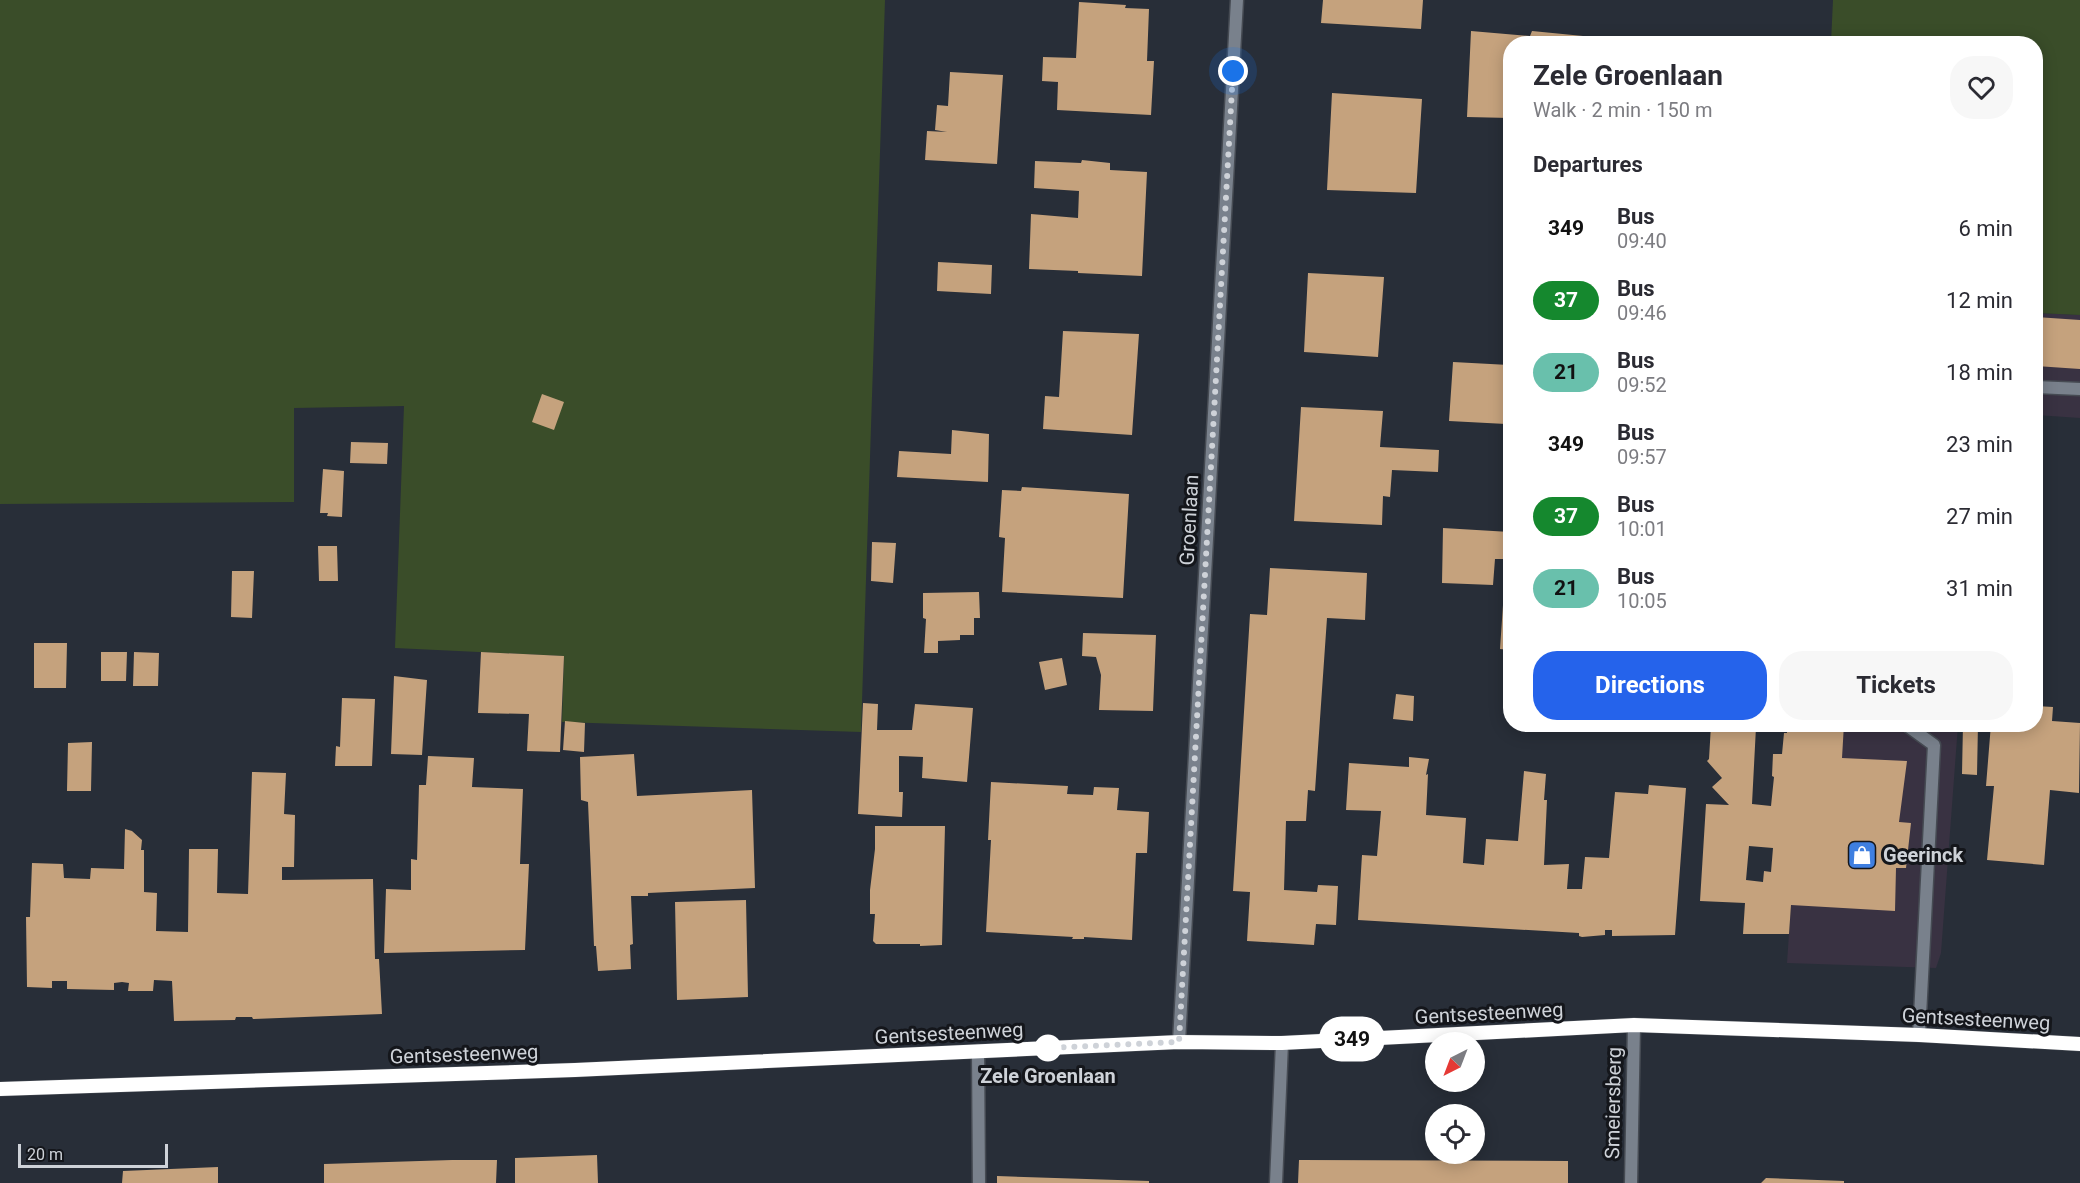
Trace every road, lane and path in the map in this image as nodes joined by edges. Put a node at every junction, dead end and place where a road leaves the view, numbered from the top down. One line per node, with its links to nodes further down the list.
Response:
1 (1237, 0): 7 (street, Groenlaan)
2 (2043, 387): 3 (street)
3 (2080, 389)
4 (1916, 732): 6 (street)
5 (1634, 1025): 6 (street, Gentsesteenweg); 8 (street, Gentsesteenweg); 14 (street, Smeiersberg)
6 (1919, 1035): 9 (street, Gentsesteenweg)
7 (1179, 1042): 8 (street, Gentsesteenweg); 10 (street, Gentsesteenweg)
8 (1282, 1043): 13 (street)
9 (2080, 1044)
10 (978, 1052): 11 (street, Gentsesteenweg); 12 (street)
11 (0, 1089)
12 (979, 1183)
13 (1276, 1183)
14 (1631, 1183)

